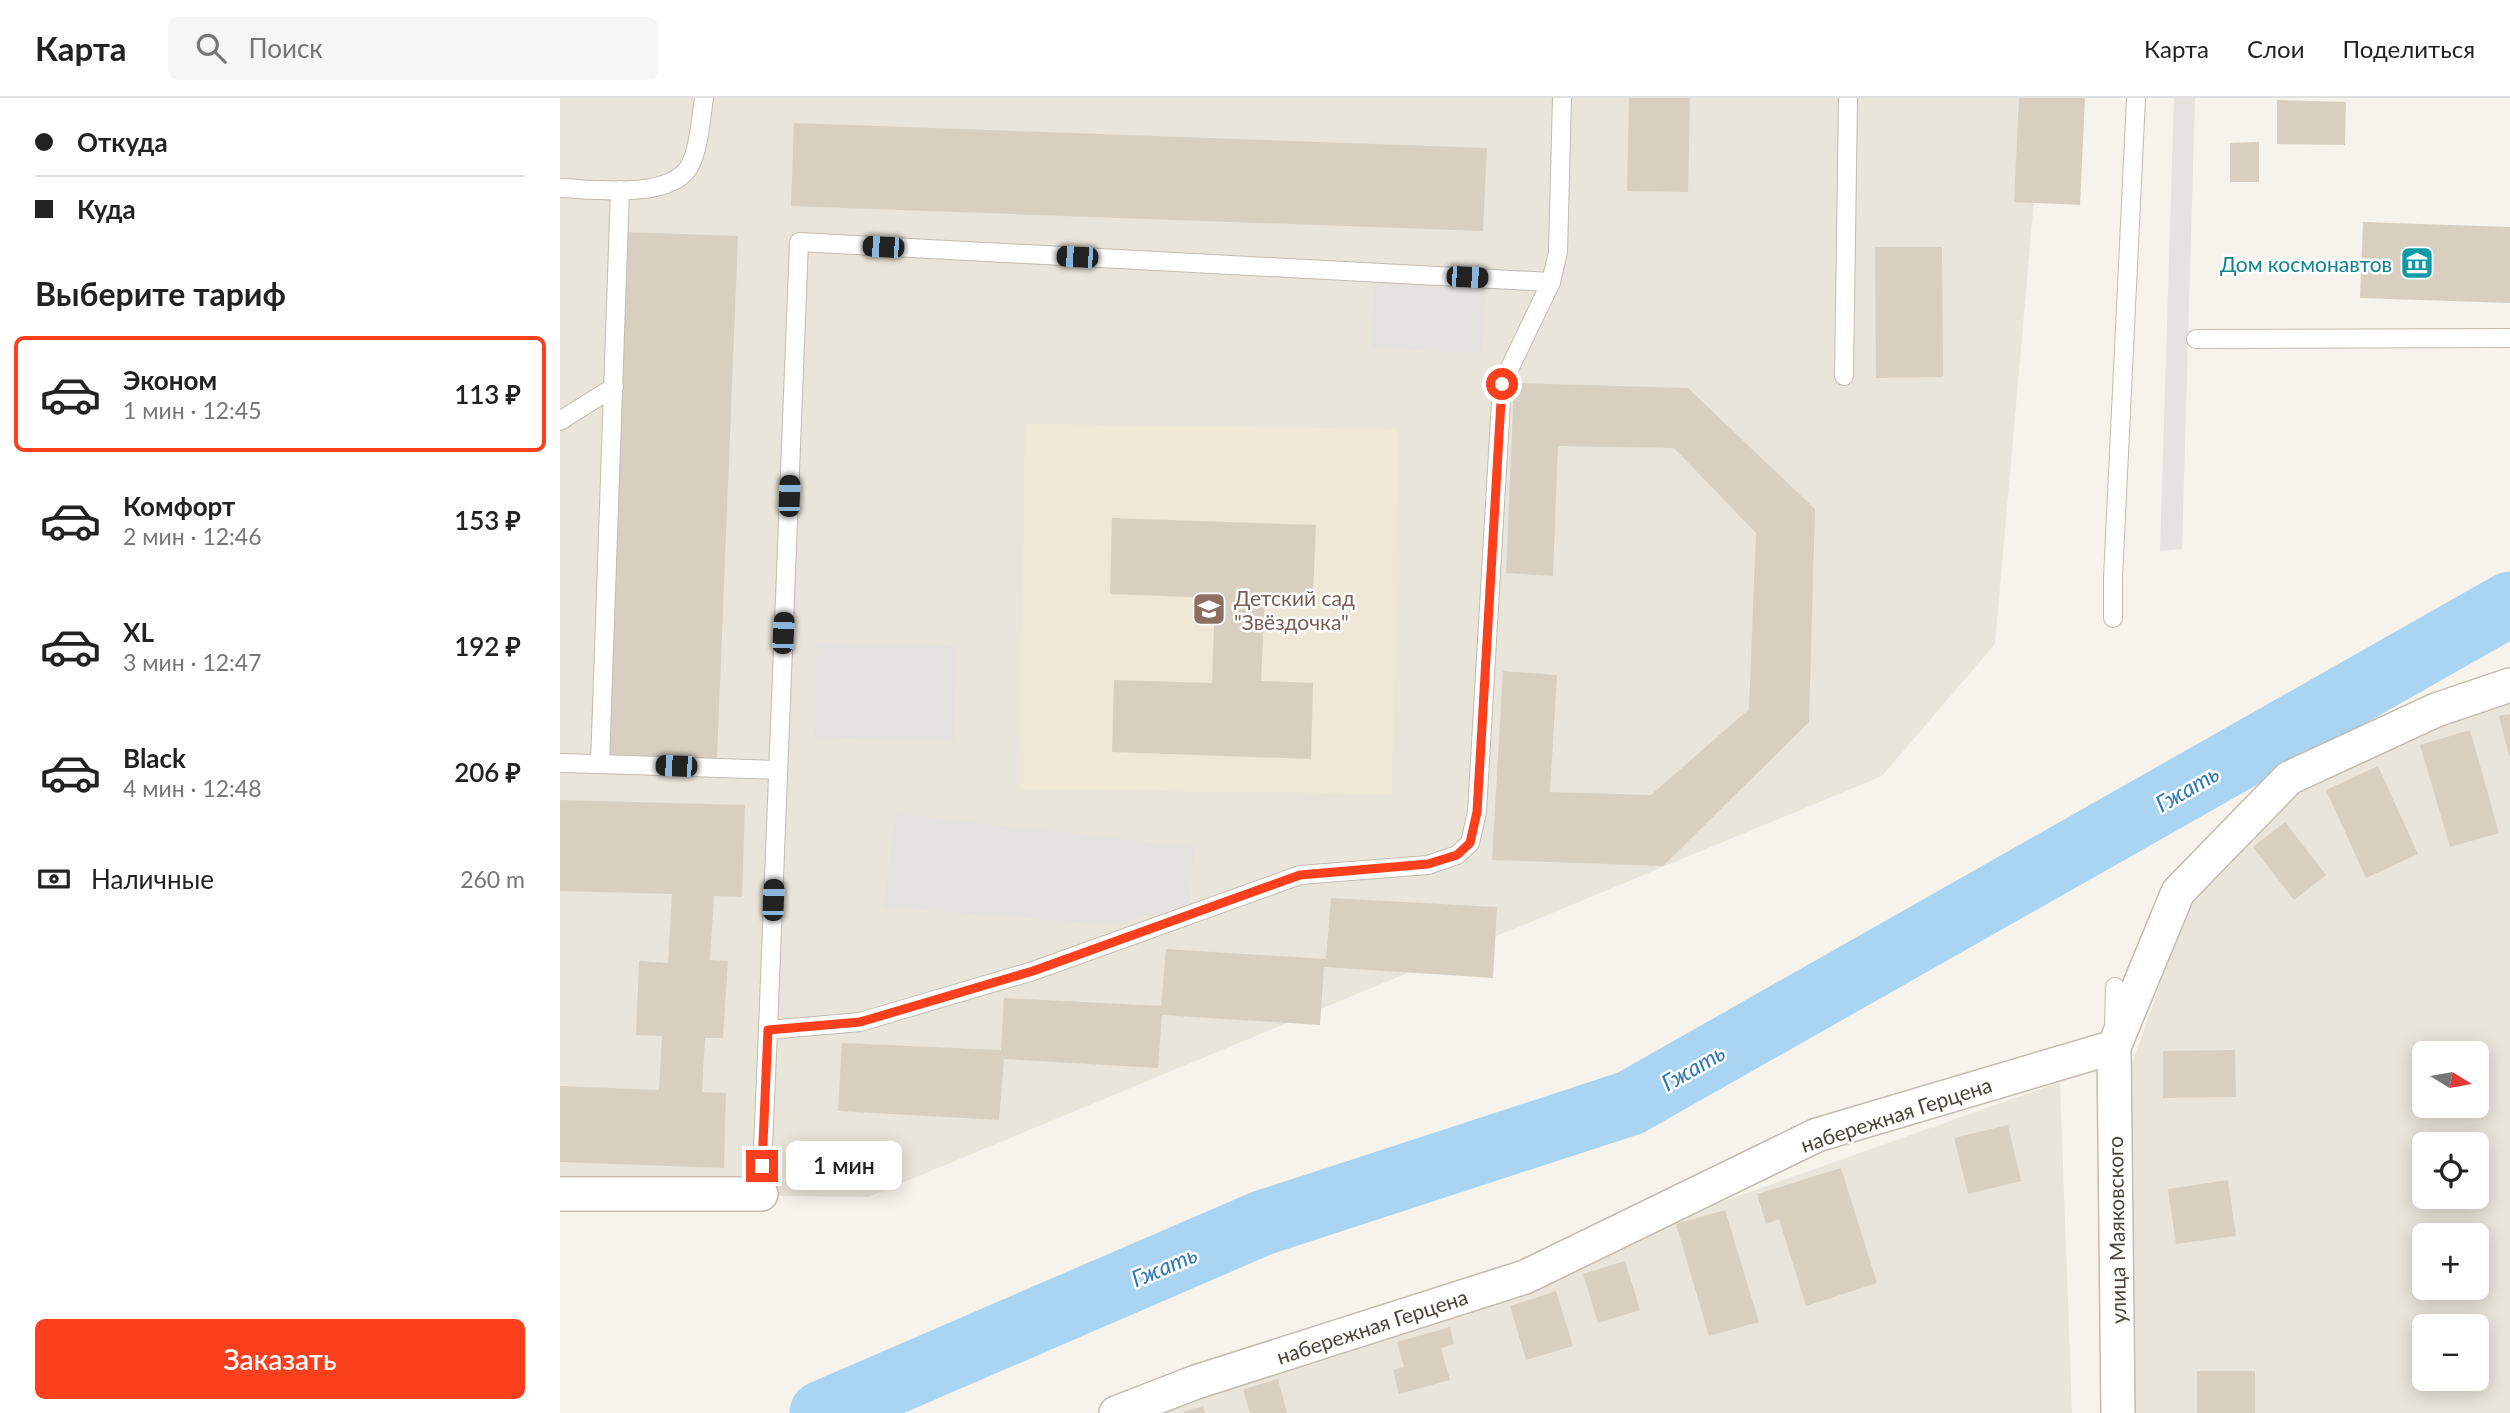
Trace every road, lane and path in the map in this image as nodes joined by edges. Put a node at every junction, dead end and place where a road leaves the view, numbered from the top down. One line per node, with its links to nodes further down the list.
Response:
1 (704, 98): 6 (lane)
2 (1562, 98): 7 (lane)
3 (1848, 98): 10 (lane)
4 (2136, 98): 13 (lane)
5 (560, 188): 6 (lane)
6 (620, 190): 11 (lane)
7 (1551, 282): 17 (lane); 19 (lane)
8 (2510, 338): 9 (lane)
9 (2196, 339)
10 (1844, 376)
11 (614, 387): 12 (lane); 16 (lane)
12 (560, 421)
13 (2113, 618)
14 (2510, 685): 20 (street)
15 (560, 763): 16 (lane)
16 (600, 764): 17 (lane)
17 (778, 770): 19 (lane)
18 (2115, 987): 20 (lane)
19 (768, 1030): 22 (lane)
20 (2114, 1046): 23 (street, набережная Герцена); 24 (street, улица Маяковского)
21 (560, 1194): 22 (street)
22 (761, 1194)
23 (1116, 1413)
24 (2118, 1413)

